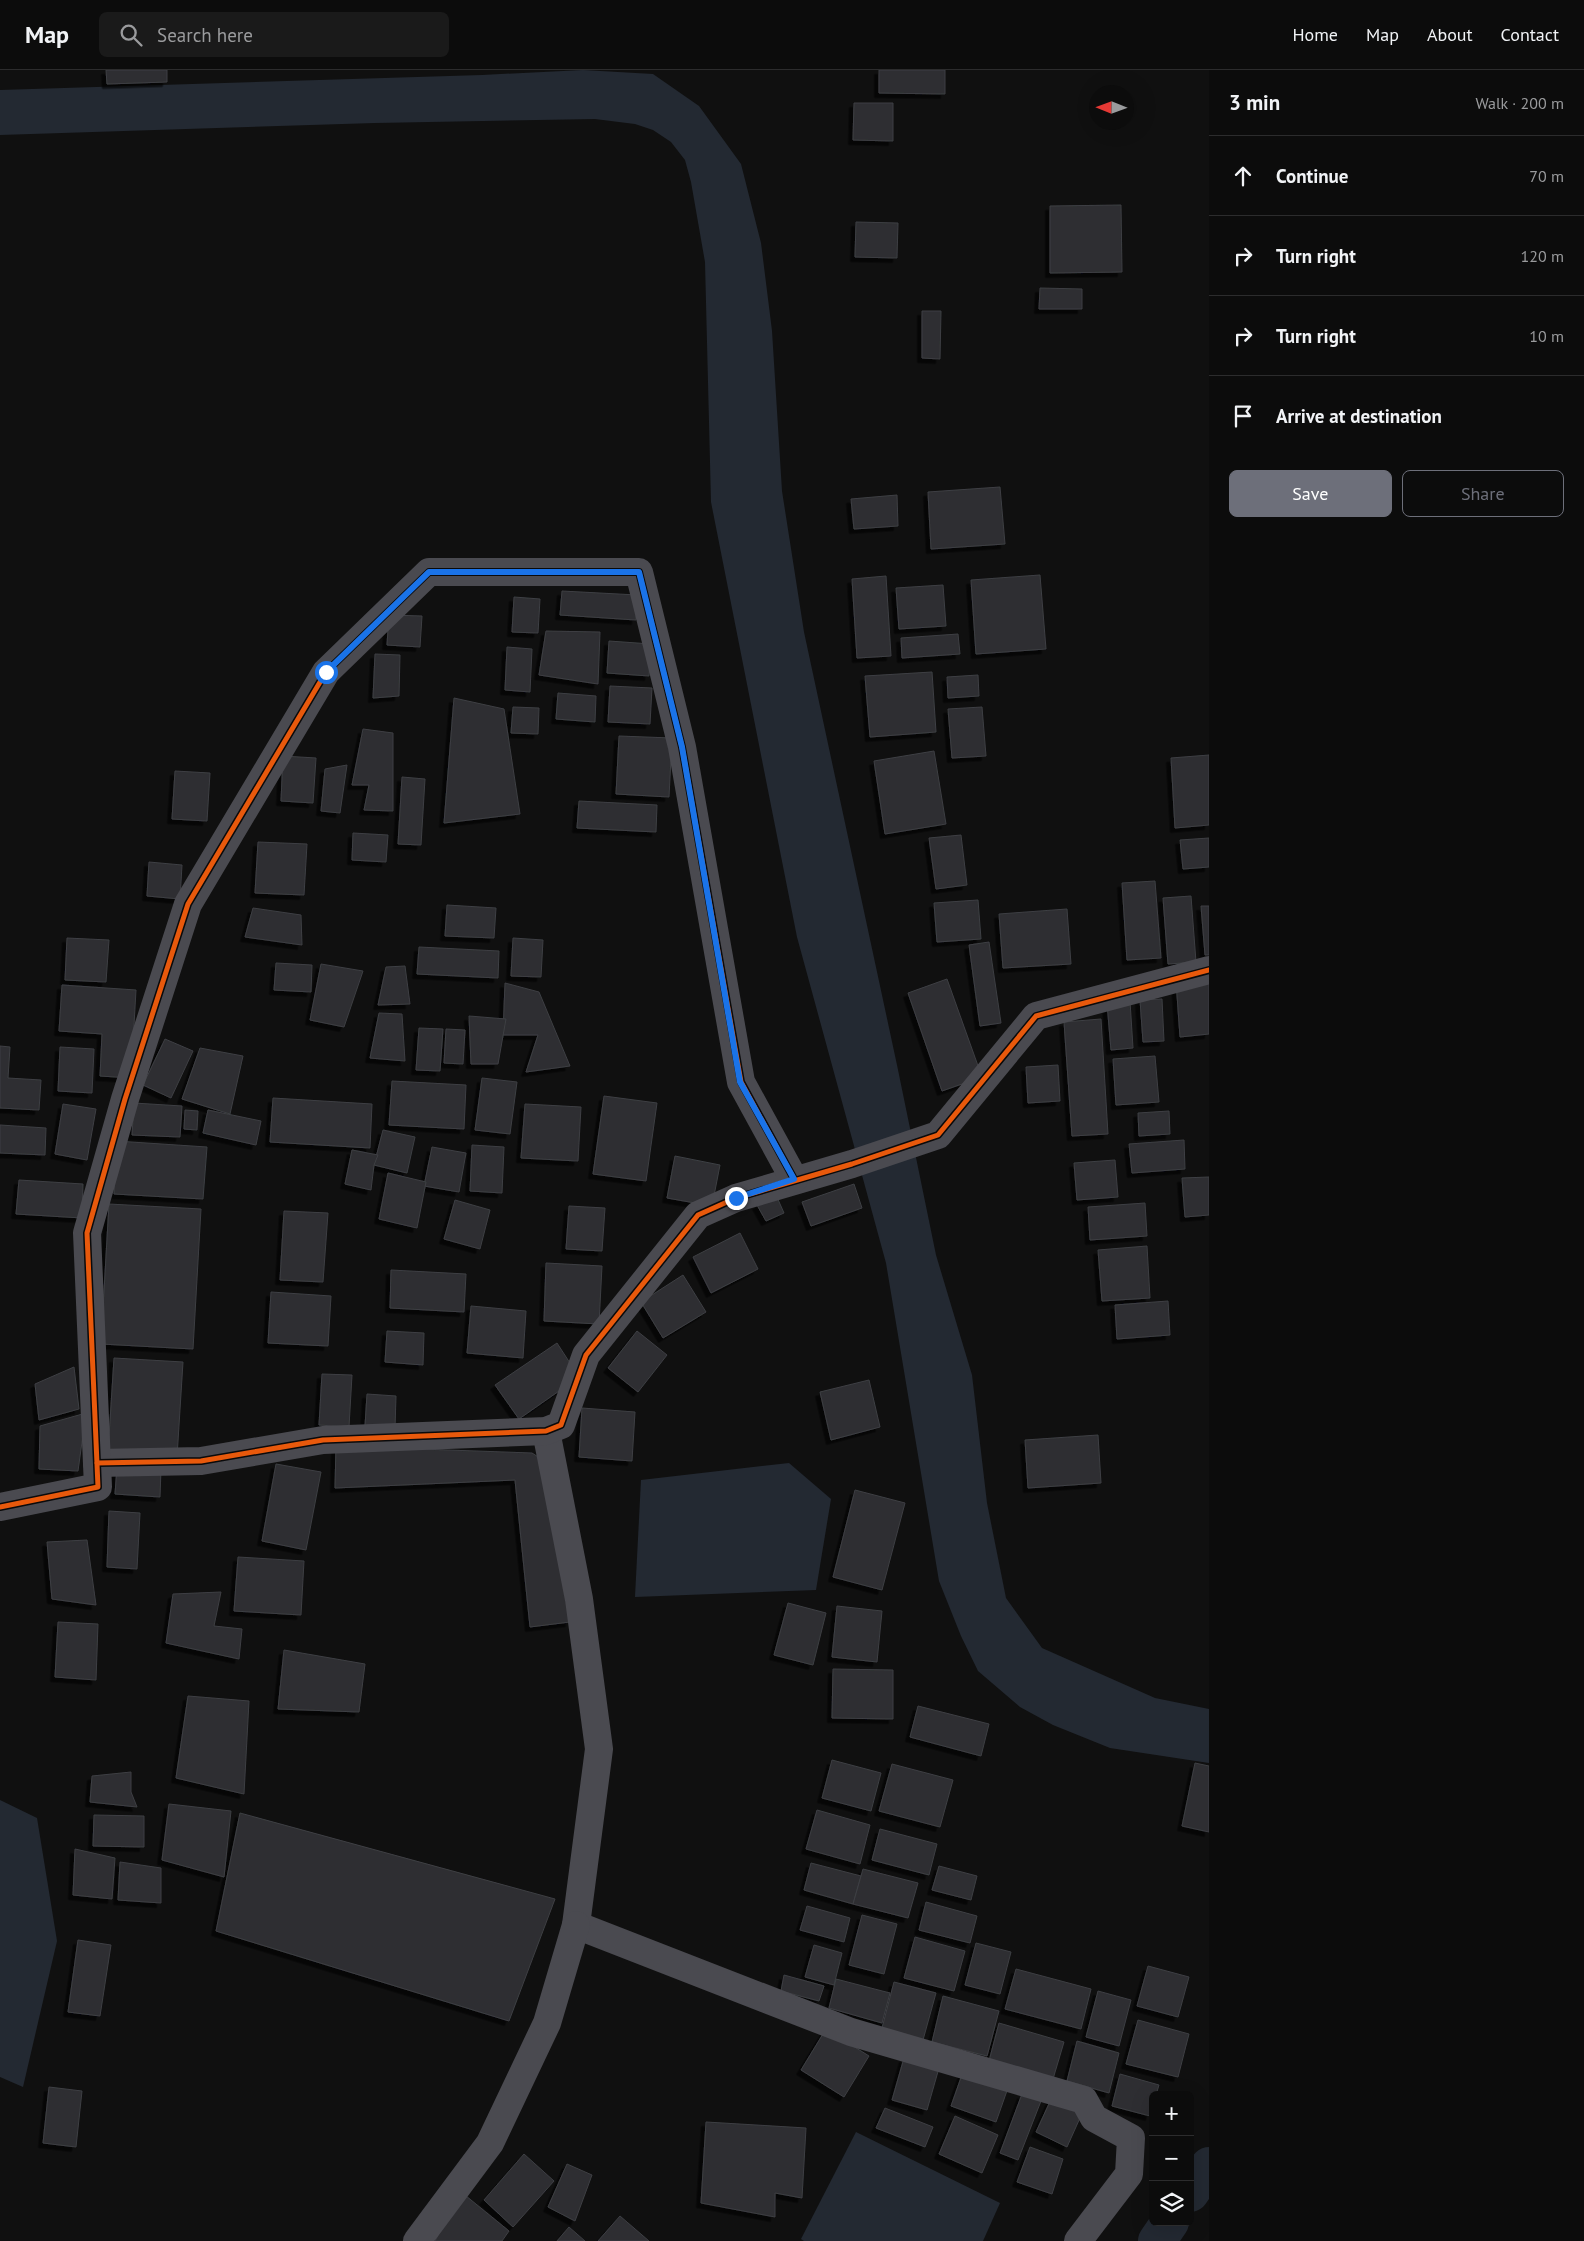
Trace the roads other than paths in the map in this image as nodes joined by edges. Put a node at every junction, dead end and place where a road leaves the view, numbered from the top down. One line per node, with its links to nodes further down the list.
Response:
1 (1209, 970): 2 (street)
2 (794, 1179): 3 (street); 4 (street)
3 (546, 1431): 4 (street); 6 (street)
4 (97, 1463): 5 (street)
5 (0, 1508)
6 (576, 1925): 7 (street); 8 (street)
7 (417, 2241)
8 (1078, 2241)

